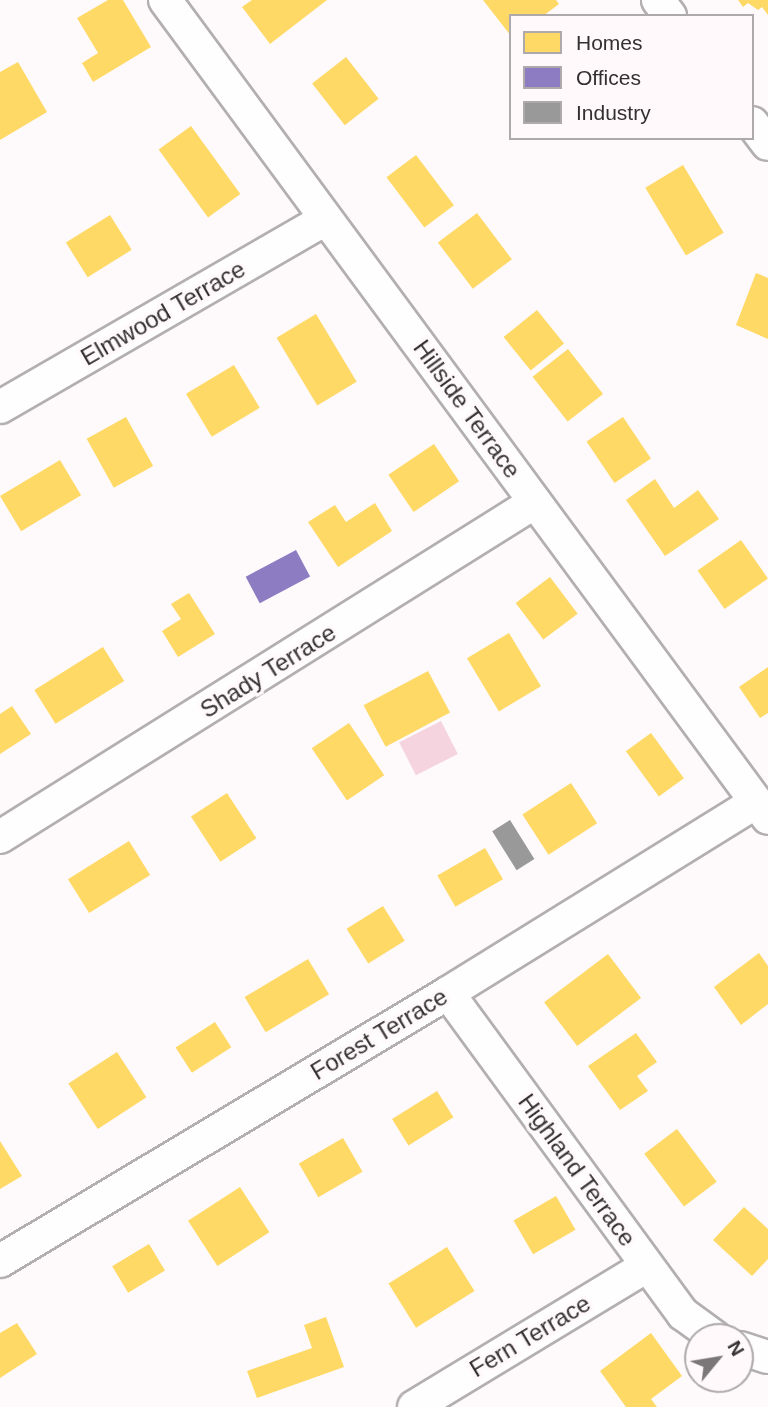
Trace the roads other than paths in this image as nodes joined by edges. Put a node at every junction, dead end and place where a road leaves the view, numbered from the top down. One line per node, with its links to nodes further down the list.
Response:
1 (165, 0): 4 (street, Hillside Terrace)
2 (754, 126): 3 (street)
3 (768, 144)
4 (326, 219): 5 (street, Elmwood Terrace); 6 (street, Hillside Terrace)
5 (0, 407)
6 (535, 502): 7 (street, Hillside Terrace); 8 (street, Shady Terrace)
7 (762, 810): 9 (street, Forest Terrace)
8 (0, 837)
9 (448, 993): 10 (street, Forest Terrace); 11 (street, Highland Terrace)
10 (0, 1261)
11 (646, 1266): 12 (street, Highland Terrace); 13 (street, Fern Terrace)
12 (696, 1323)
13 (414, 1407)

